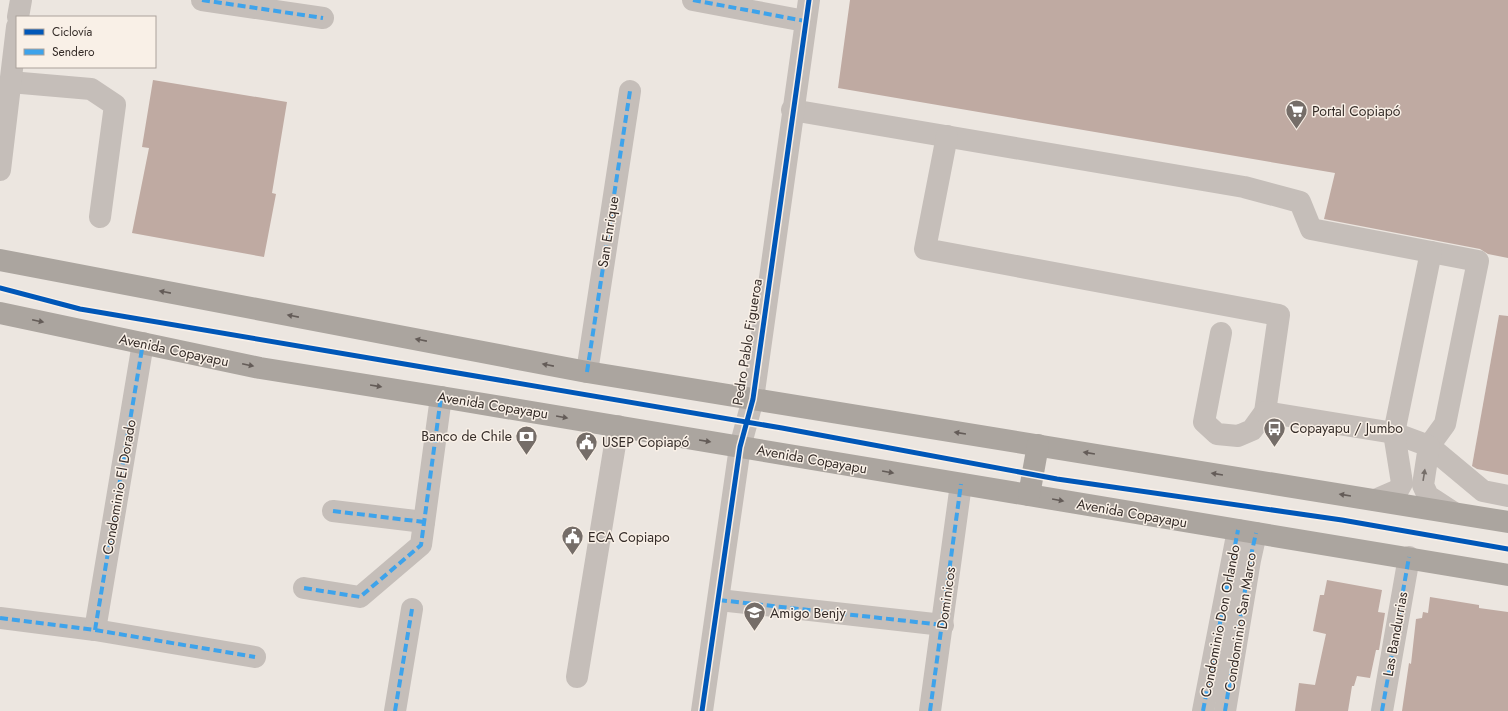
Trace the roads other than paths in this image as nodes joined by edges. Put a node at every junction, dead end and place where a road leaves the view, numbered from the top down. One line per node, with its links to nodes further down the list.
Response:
1 (21, 0): 5 (street)
2 (202, 0): 6 (street)
3 (693, 0): 7 (street)
4 (809, 0): 7 (street, Pedro Pablo Figueroa)
5 (18, 16)
6 (323, 18)
7 (805, 22): 11 (street, Pedro Pablo Figueroa)
8 (16, 30): 9 (street)
9 (7, 71): 13 (street); 14 (street)
10 (630, 91): 20 (street, San Enrique)
11 (792, 110): 12 (street); 22 (street, Pedro Pablo Figueroa)
12 (947, 136): 15 (street); 23 (street)
13 (0, 170)
14 (100, 217)
15 (1431, 252): 25 (street); 27 (street)
16 (0, 260): 20 (highway, one-way to 16)
17 (0, 313): 19 (highway, Avenida Copayapu, one-way to 19)
18 (1221, 333): 23 (street)
19 (143, 343): 21 (highway, Avenida Copayapu, one-way to 21); 45 (street, Condominio El Dorado)
20 (587, 372): 22 (highway)
21 (441, 397): 24 (highway, Avenida Copayapu, one-way to 24); 35 (street)
22 (752, 399): 26 (highway, one-way to 22); 28 (street, Pedro Pablo Figueroa)
23 (1265, 412): 25 (street)
24 (618, 426): 28 (highway, Avenida Copayapu, one-way to 28); 47 (street)
25 (1394, 433): 27 (street); 32 (street)
26 (1038, 445): 30 (highway); 32 (highway, one-way to 26)
27 (1429, 446): 31 (street); 34 (street, one-way to 27)
28 (740, 447): 29 (highway, Avenida Copayapu, one-way to 29); 41 (street, Pedro Pablo Figueroa)
29 (961, 484): 30 (highway, Avenida Copayapu); 44 (street, Dominicos)
30 (1029, 495): 37 (highway, Avenida Copayapu, one-way to 37)
31 (1508, 496)
32 (1375, 500): 34 (highway)
33 (332, 511): 35 (street)
34 (1454, 513): 36 (highway)
35 (424, 522): 40 (street)
36 (1508, 522)
37 (1247, 532): 38 (highway, Avenida Copayapu); 51 (street, Condominio Don Orlando); 52 (street, Condominio San Marco)
38 (1409, 557): 39 (highway, Avenida Copayapu); 53 (street, Las Bandurrias)
39 (1508, 575)
40 (304, 588)
41 (719, 600): 44 (street); 49 (street, Pedro Pablo Figueroa)
42 (412, 610): 48 (street)
43 (0, 618): 45 (street)
44 (943, 625): 50 (street, Dominicos)
45 (95, 630): 46 (street)
46 (255, 657)
47 (577, 677)
48 (395, 711)
49 (702, 711)
50 (930, 711)
51 (1203, 711)
52 (1225, 711)
53 (1382, 711)

